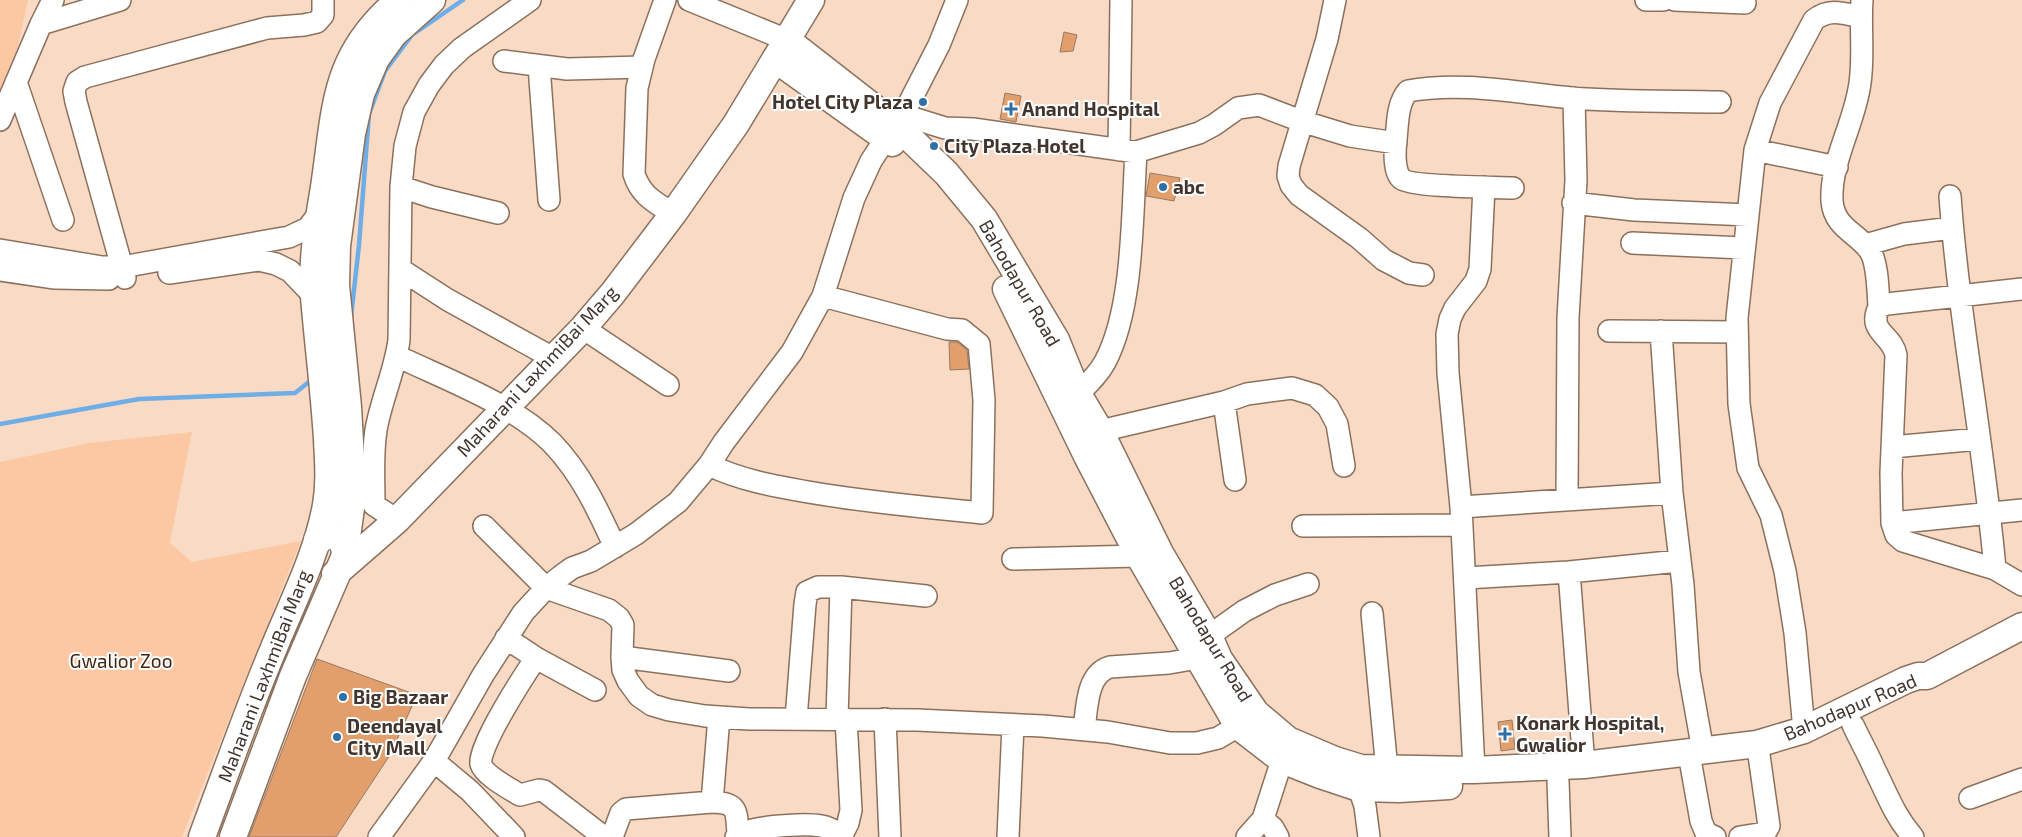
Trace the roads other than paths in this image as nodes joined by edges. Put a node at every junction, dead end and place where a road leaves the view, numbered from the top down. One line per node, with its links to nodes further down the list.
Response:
1 (53, 0): 18 (street)
2 (120, 0): 18 (street)
3 (323, 0): 51 (street)
4 (399, 0): 44 (main road)
5 (432, 0): 44 (main road)
6 (530, 0): 33 (street)
7 (665, 0): 22 (street)
8 (689, 0): 19 (street)
9 (810, 0): 19 (main road, Maharani LaxhmiBai Marg)
10 (957, 0): 28 (street)
11 (1121, 0): 31 (street)
12 (1335, 0): 27 (street)
13 (1646, 0): 14 (street)
14 (1663, 0)
15 (1674, 0): 16 (street)
16 (1744, 3)
17 (1861, 8): 30 (street); 32 (street)
18 (41, 24): 23 (street)
19 (781, 49): 28 (main road, Bahodapur Road); 40 (main road, Maharani LaxhmiBai Marg)
20 (504, 61): 21 (street)
21 (539, 66): 22 (street); 37 (street)
22 (642, 67): 40 (street)
23 (16, 82): 26 (street); 42 (street)
24 (1574, 98): 25 (street); 29 (street); 38 (street)
25 (1720, 102)
26 (0, 120)
27 (1301, 121): 29 (street); 31 (street); 52 (street)
28 (895, 126): 31 (street); 55 (street); 65 (main road, Bahodapur Road); 86 (main road)
29 (1396, 142): 34 (street)
30 (1756, 150): 32 (street); 41 (street)
31 (1128, 151): 65 (street)
32 (1837, 167): 46 (street)
33 (400, 187): 39 (street); 49 (street)
34 (1484, 187): 35 (street); 79 (street)
35 (1513, 188)
36 (1950, 196): 43 (street)
37 (549, 200)
38 (1573, 203): 41 (street); 76 (street)
39 (498, 213)
40 (673, 214): 58 (main road, Maharani LaxhmiBai Marg)
41 (1748, 215): 47 (street)
42 (63, 220)
43 (1952, 228): 46 (street); 56 (street)
44 (319, 230): 51 (street); 54 (main road)
45 (1632, 243): 47 (street)
46 (1865, 245): 57 (street)
47 (1743, 248): 61 (street)
48 (0, 250): 51 (street)
49 (400, 269): 62 (street); 63 (street)
50 (0, 270): 51 (street)
51 (124, 272): 54 (street)
52 (1423, 275)
53 (2022, 289): 56 (street)
54 (325, 290): 68 (main road)
55 (823, 296): 72 (street); 72 (street)
56 (1960, 297): 57 (street); 70 (street)
57 (1879, 307): 71 (street)
58 (583, 328): 63 (main road, Maharani LaxhmiBai Marg); 64 (street)
59 (1661, 330): 60 (street); 61 (street); 75 (street)
60 (1609, 331)
61 (1737, 332): 119 (street)
62 (397, 356): 67 (street); 80 (street)
63 (553, 358): 67 (main road, Maharani LaxhmiBai Marg)
64 (668, 385)
65 (1078, 394): 69 (main road, Bahodapur Road)
66 (1224, 402): 69 (street); 73 (street); 74 (street)
67 (506, 408): 80 (main road, Maharani LaxhmiBai Marg); 84 (street)
68 (337, 410): 85 (main road, Maharani LaxhmiBai Marg); 87 (main road)
69 (1100, 431): 102 (main road, Bahodapur Road)
70 (1979, 439): 71 (street); 78 (street)
71 (1892, 447): 81 (street)
72 (709, 465): 84 (street)
73 (1344, 466)
74 (1235, 480)
75 (1672, 493): 76 (street); 89 (street)
76 (1567, 499): 79 (street)
77 (2022, 510): 78 (street)
78 (1990, 514): 81 (street); 90 (street)
79 (1462, 516): 83 (street); 92 (street)
80 (397, 520): 87 (main road, Maharani LaxhmiBai Marg)
81 (1892, 523): 90 (street)
82 (484, 526): 96 (street)
83 (1303, 526)
84 (615, 547): 96 (street)
85 (314, 549): 87 (highway); 87 (main road); 134 (main road, Maharani LaxhmiBai Marg)
86 (1139, 556): 88 (street); 102 (main road)
87 (342, 559): 135 (main road, Maharani LaxhmiBai Marg)
88 (1013, 559)
89 (1679, 561): 91 (street); 121 (street)
90 (1995, 569): 94 (street)
91 (1569, 572): 92 (street); 124 (street)
92 (1466, 578): 126 (street)
93 (1308, 584): 102 (street)
94 (2022, 585)
95 (841, 587): 97 (street); 112 (street); 113 (street)
96 (546, 588): 100 (street); 104 (street)
97 (926, 596)
98 (1372, 612): 125 (street)
99 (2022, 626): 101 (main road, Bahodapur Road)
100 (506, 638): 105 (street); 109 (street)
101 (1993, 643): 103 (main road); 107 (main road, Bahodapur Road)
102 (1203, 647): 117 (main road); 118 (street); 125 (main road, Bahodapur Road)
103 (2022, 651)
104 (622, 657): 106 (street); 111 (street)
105 (536, 658): 108 (street); 110 (street)
106 (729, 671)
107 (1927, 676): 116 (main road); 119 (main road, Bahodapur Road)
108 (595, 690)
109 (470, 699): 110 (street); 123 (street)
110 (501, 714): 138 (street)
111 (719, 717): 113 (street); 131 (street)
112 (841, 718): 113 (street); 114 (street); 140 (street)
113 (796, 719)
114 (885, 720): 115 (street); 141 (street)
115 (1013, 724): 118 (street); 142 (street)
116 (1853, 725): 120 (main road); 149 (street)
117 (1238, 726): 118 (street); 122 (main road)
118 (1084, 730)
119 (1804, 730): 121 (main road, Bahodapur Road)
120 (1759, 756): 121 (main road); 148 (street)
121 (1697, 758): 124 (main road, Bahodapur Road); 128 (main road); 147 (street)
122 (1282, 760): 129 (main road); 132 (street)
123 (434, 761): 136 (street); 137 (street)
124 (1584, 765): 126 (main road, Bahodapur Road)
125 (1387, 770): 126 (main road, Bahodapur Road)
126 (1474, 770)
127 (2022, 779): 130 (street)
128 (1558, 781): 129 (main road); 146 (street)
129 (1359, 788): 145 (street)
130 (1970, 798)
131 (712, 802): 133 (street); 139 (street)
132 (1263, 819): 143 (street); 144 (street)
133 (737, 836): 140 (street)
134 (202, 837)
135 (232, 837)
136 (379, 837)
137 (514, 837)
138 (604, 837)
139 (612, 837)
140 (841, 837)
141 (890, 837)
142 (1008, 837)
143 (1247, 837)
144 (1278, 837)
145 (1370, 837)
146 (1560, 837)
147 (1715, 837)
148 (1740, 837)
149 (1913, 837)

